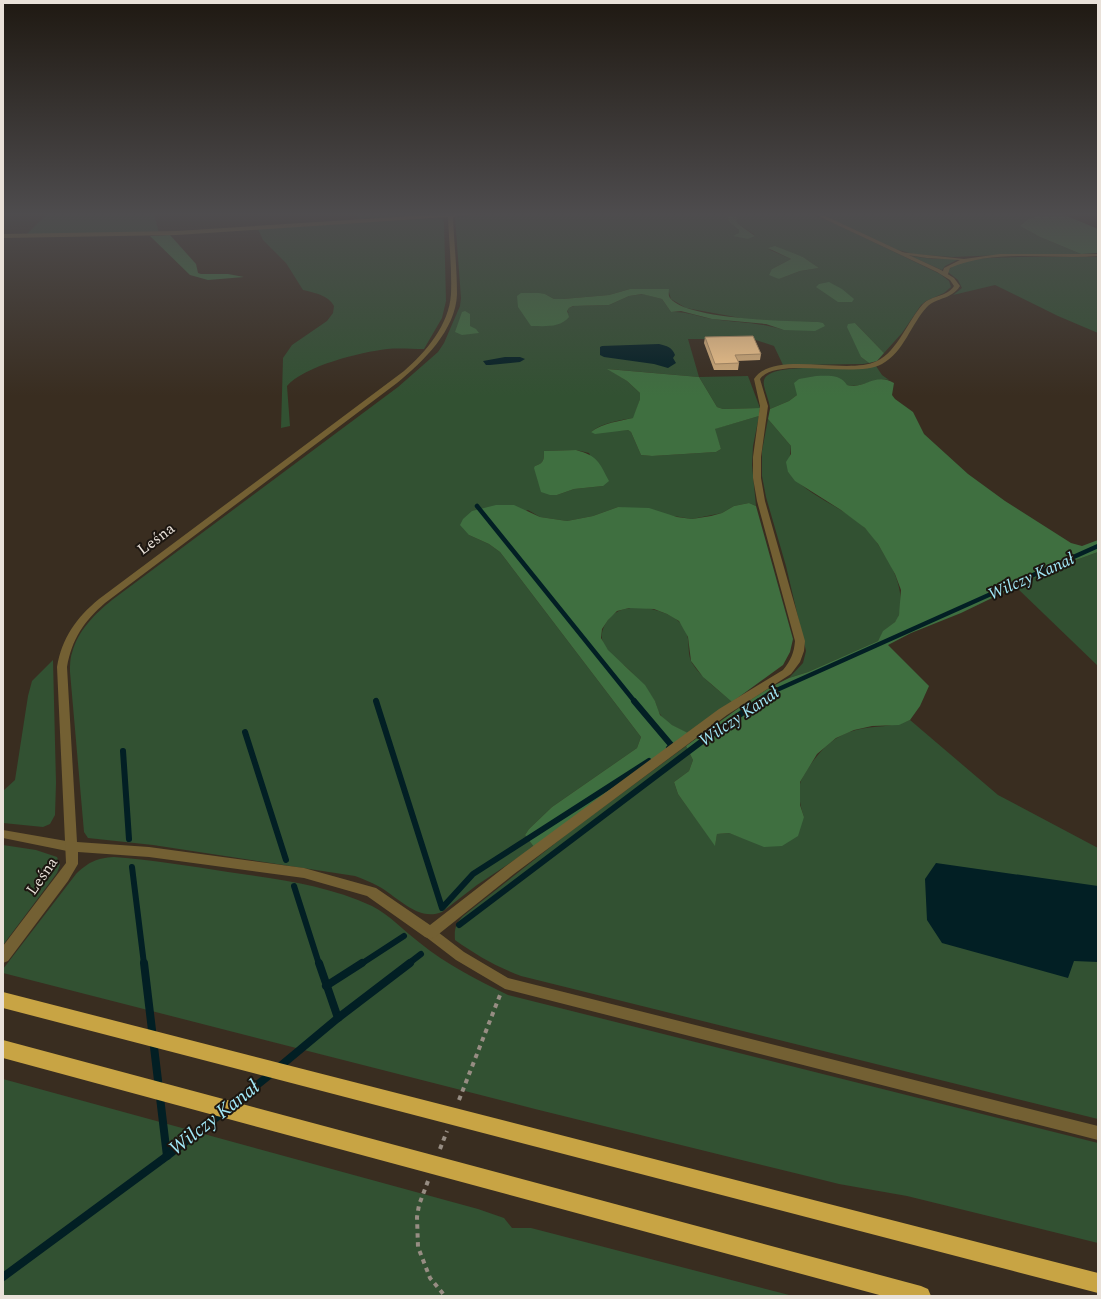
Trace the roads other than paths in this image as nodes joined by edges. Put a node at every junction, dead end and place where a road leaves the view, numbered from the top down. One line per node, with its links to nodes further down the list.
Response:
1 (945, 274): 5 (street)
2 (453, 275): 4 (street, Leśna)
3 (3, 834): 4 (lane)
4 (72, 847): 5 (street); 6 (street, Leśna)
5 (430, 933): 9 (lane)
6 (3, 957)
7 (3, 1000): 10 (highway)
8 (3, 1049): 11 (highway)
9 (1098, 1133)
10 (1098, 1283)
11 (921, 1296)

